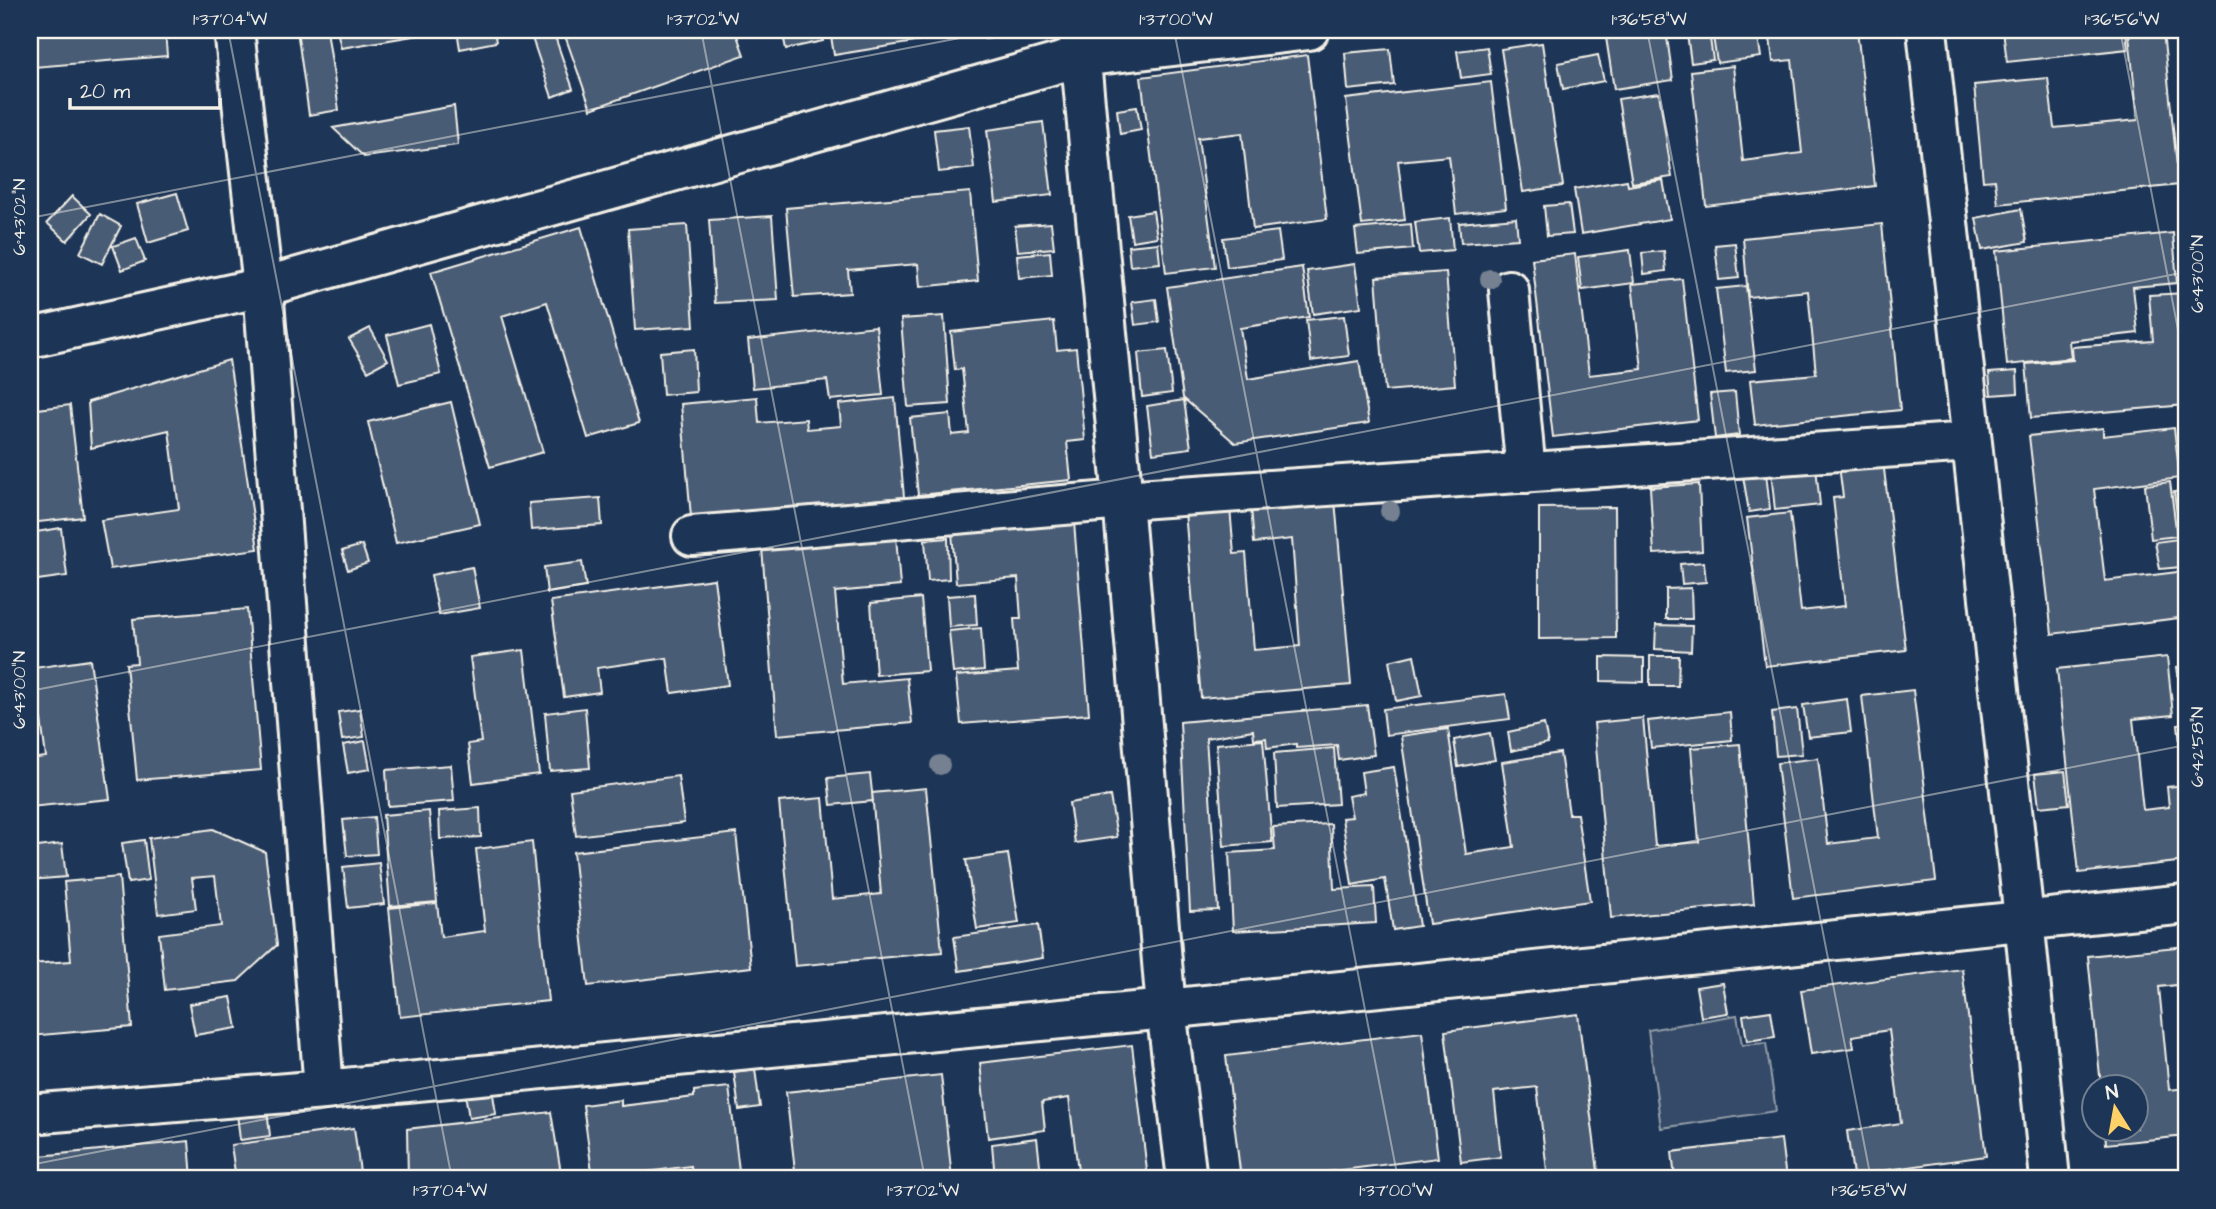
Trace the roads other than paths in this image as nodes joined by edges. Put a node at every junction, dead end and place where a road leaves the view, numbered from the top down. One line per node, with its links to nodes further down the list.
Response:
1 (234, 30): 5 (street)
2 (1309, 30): 4 (street)
3 (1927, 30): 8 (street)
4 (1079, 43): 5 (street); 10 (street)
5 (263, 287): 7 (street); 15 (street)
6 (1509, 290): 9 (street)
7 (30, 338)
8 (1971, 442): 9 (street); 13 (street)
9 (1526, 473): 10 (street)
10 (1123, 500): 11 (street); 14 (street)
11 (692, 536)
12 (2186, 904): 13 (street)
13 (2024, 919): 14 (street); 18 (street)
14 (1166, 1009): 15 (street); 17 (street)
15 (324, 1090): 16 (street)
16 (30, 1114)
17 (1187, 1179)
18 (2050, 1179)

